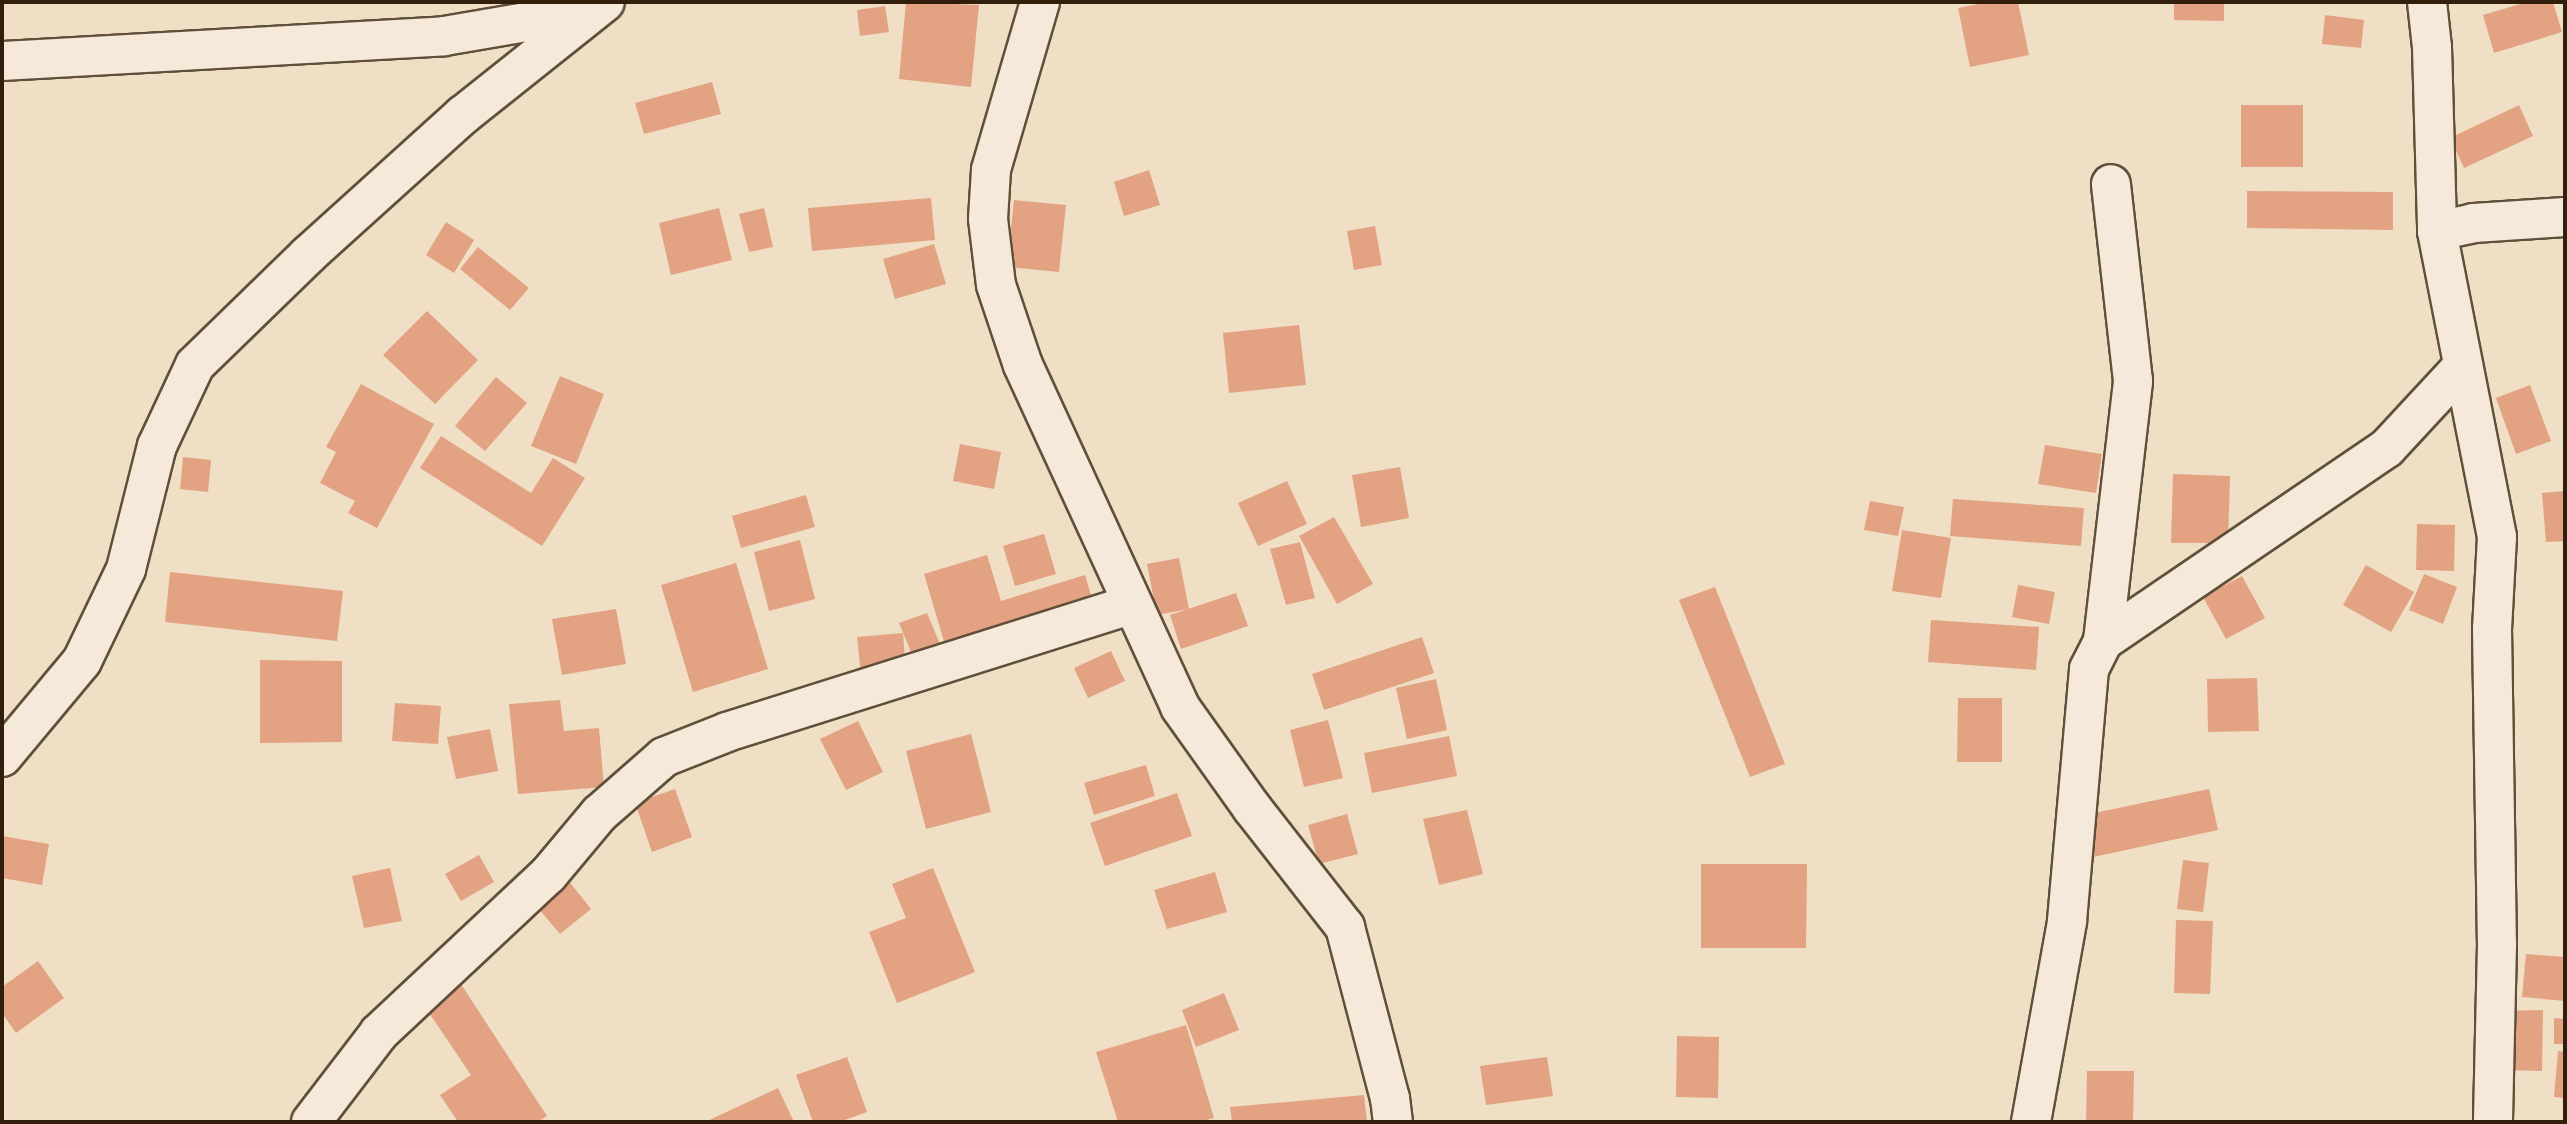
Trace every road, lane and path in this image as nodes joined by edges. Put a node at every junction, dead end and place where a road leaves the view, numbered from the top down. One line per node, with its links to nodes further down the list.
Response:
1 (1040, 2): 9 (street)
2 (2427, 2): 7 (street)
3 (599, 6): 4 (street); 11 (street)
4 (2, 61)
5 (2111, 184): 10 (street)
6 (2565, 217): 7 (street)
7 (2437, 231): 8 (street)
8 (2462, 367): 10 (street); 15 (street)
9 (1131, 605): 12 (street); 13 (street)
10 (2103, 641): 14 (street)
11 (2, 757)
12 (311, 1122)
13 (1393, 1122)
14 (2031, 1122)
15 (2493, 1122)

